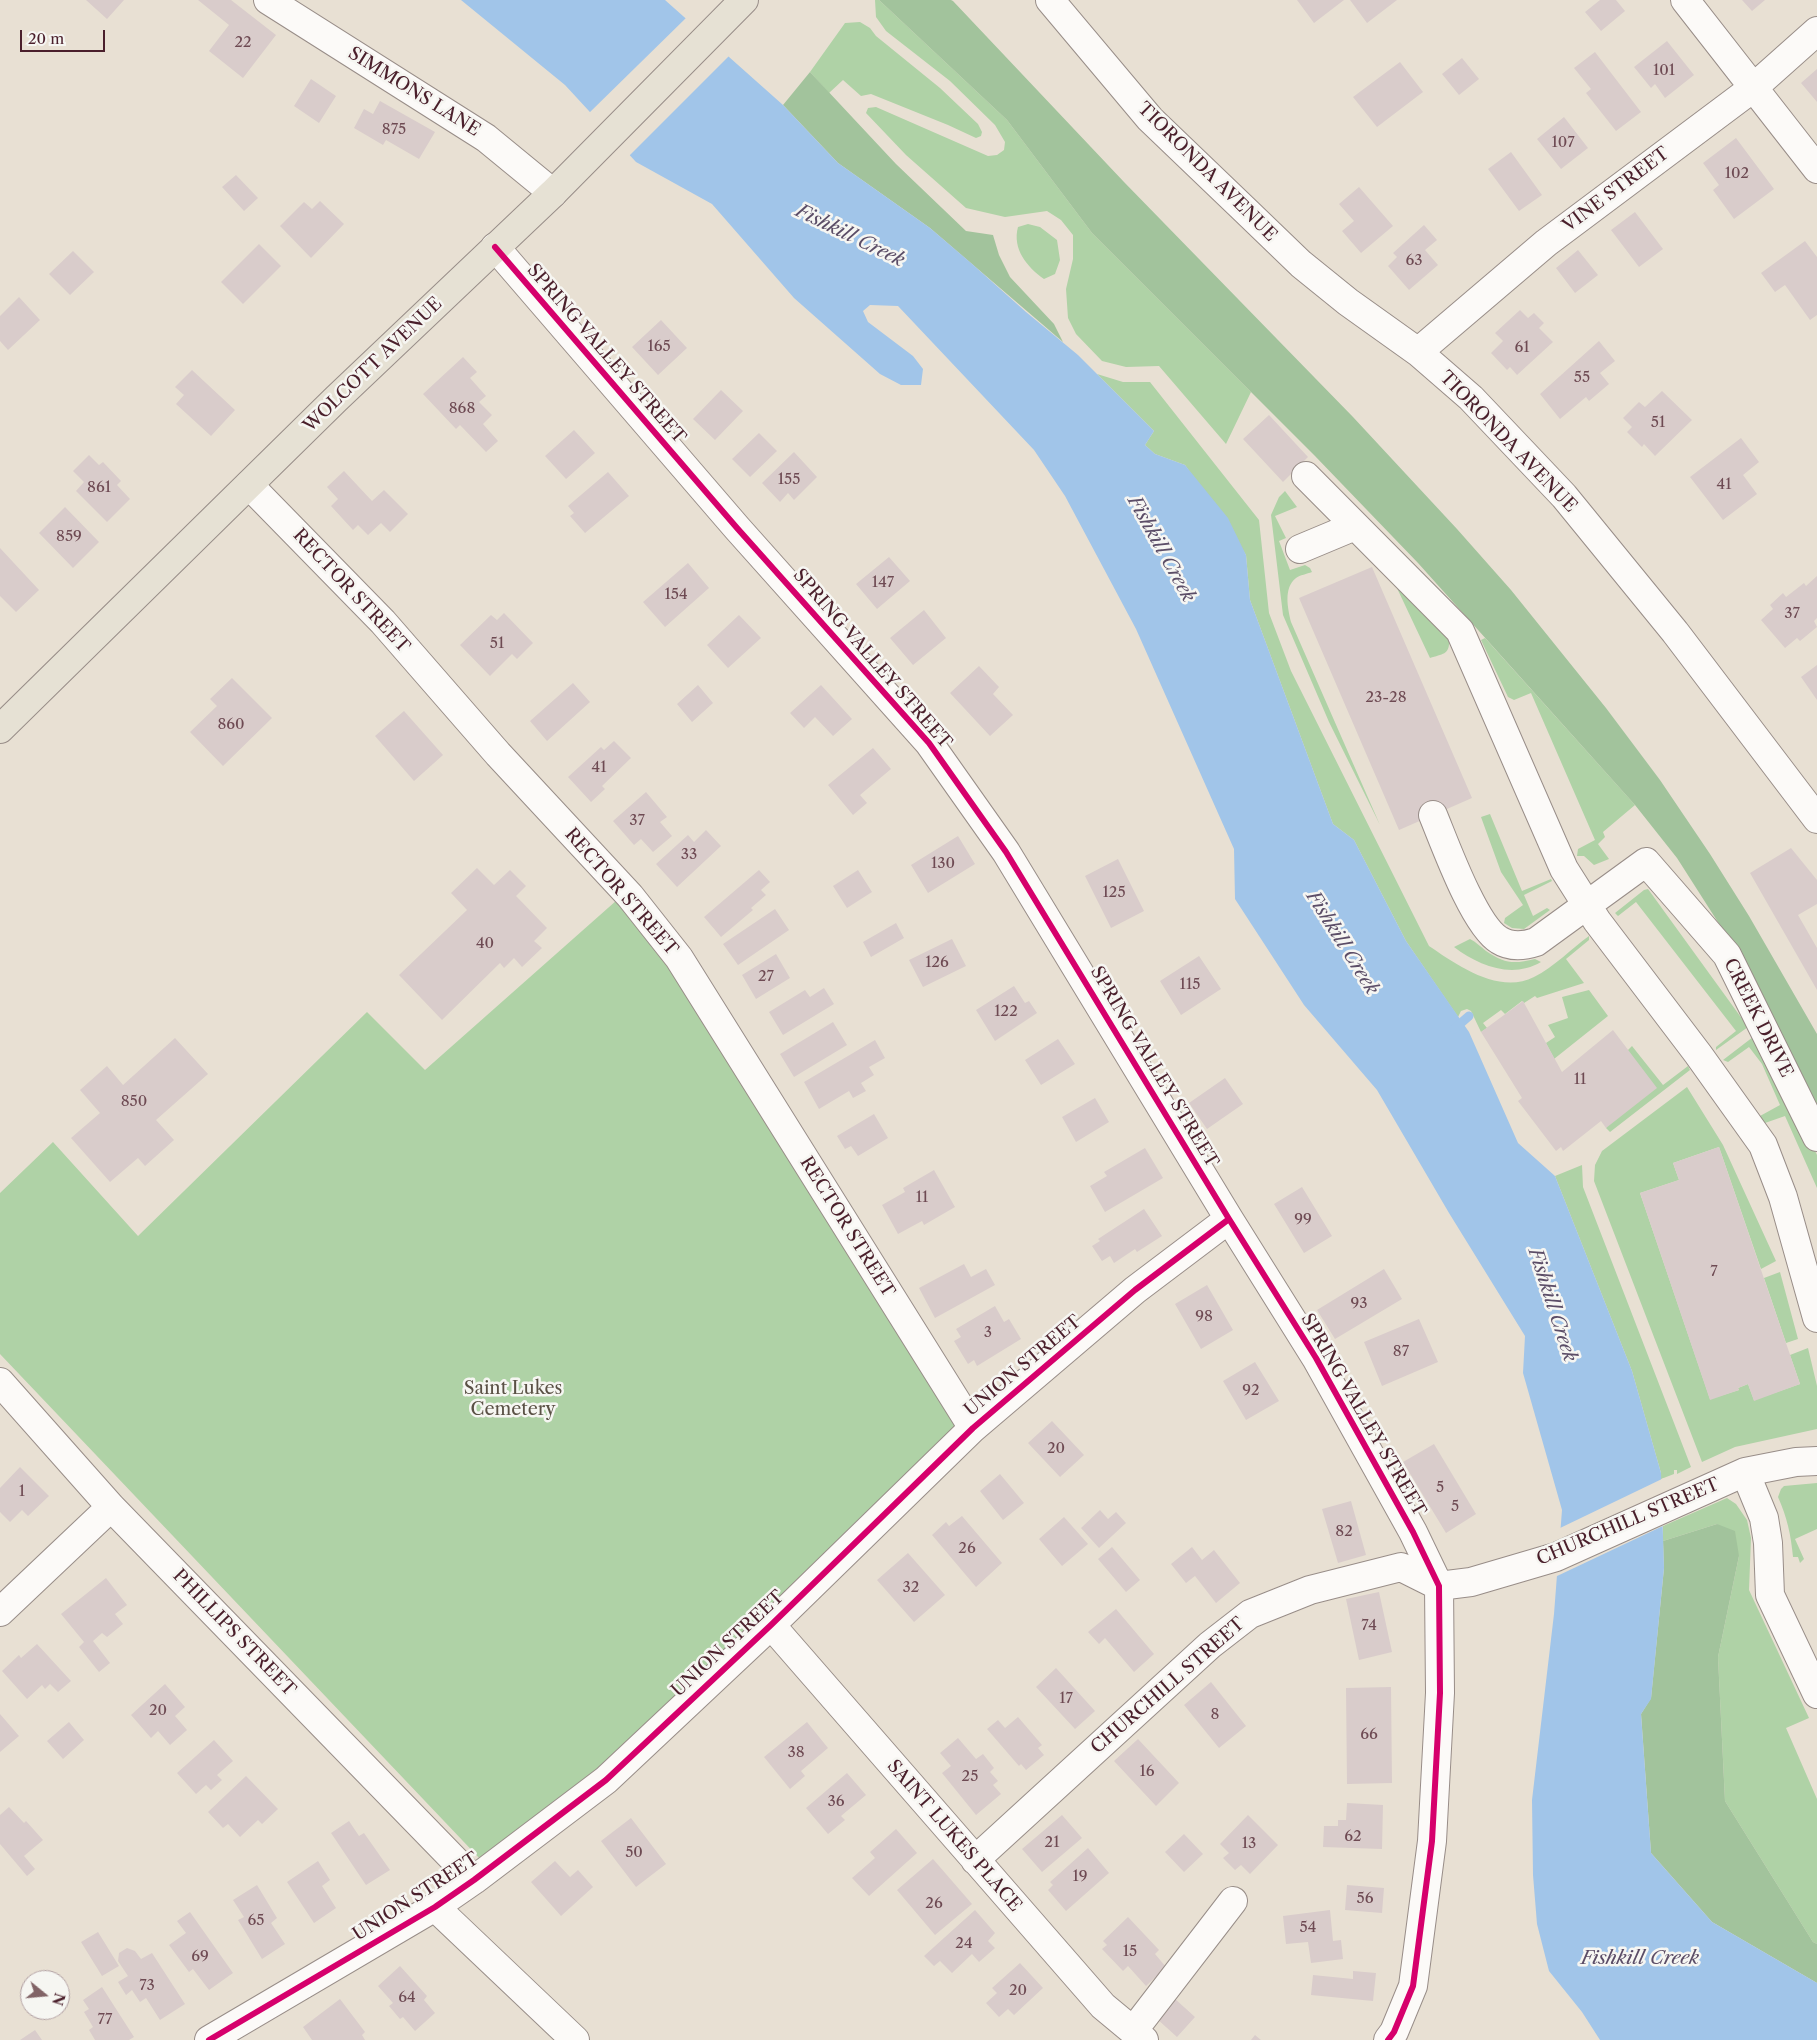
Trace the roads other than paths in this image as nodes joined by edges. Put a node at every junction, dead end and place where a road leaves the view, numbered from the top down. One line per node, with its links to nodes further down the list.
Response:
1 (268, 0): 8 (street, SIMMONS LANE)
2 (744, 0): 8 (main road, WOLCOTT AVENUE)
3 (1050, 0): 10 (street, TIORONDA AVENUE)
4 (1685, 0): 6 (street)
5 (1817, 31): 6 (street, VINE STREET)
6 (1753, 88): 7 (street); 10 (street, VINE STREET)
7 (1817, 169)
8 (561, 185): 9 (main road, WOLCOTT AVENUE)
9 (496, 248): 12 (main road, WOLCOTT AVENUE); 20 (street, SPRING VALLEY STREET)
10 (1418, 352): 17 (street, TIORONDA AVENUE)
11 (1306, 476): 13 (street)
12 (249, 485): 15 (main road, WOLCOTT AVENUE); 23 (street, RECTOR STREET)
13 (1356, 526): 14 (street); 18 (street)
14 (1300, 549)
15 (0, 729)
16 (1433, 815): 18 (street)
17 (1817, 819)
18 (1586, 906): 19 (street, CREEK DRIVE); 21 (street)
19 (1817, 1137)
20 (1229, 1219): 23 (street, UNION STREET); 27 (street, SPRING VALLEY STREET)
21 (1817, 1318)
22 (0, 1382): 26 (street, PHILLIPS STREET)
23 (973, 1428): 29 (street, UNION STREET)
24 (1817, 1461): 25 (street, CHURCHILL STREET)
25 (1745, 1472): 27 (street, CHURCHILL STREET); 30 (street)
26 (112, 1507): 28 (street); 32 (street, PHILLIPS STREET)
27 (1439, 1586): 31 (street, CHURCHILL STREET); 38 (street, SPRING VALLEY STREET)
28 (0, 1612)
29 (771, 1625): 31 (street, SAINT LUKES PLACE); 32 (street, UNION STREET)
30 (1817, 1694)
31 (975, 1860): 35 (street, SAINT LUKES PLACE)
32 (474, 1880): 34 (street, UNION STREET)
33 (1234, 1900): 35 (street)
34 (435, 1907): 36 (street, UNION STREET); 37 (street)
35 (1138, 2036)
36 (209, 2040)
37 (575, 2040)
38 (1388, 2040)

